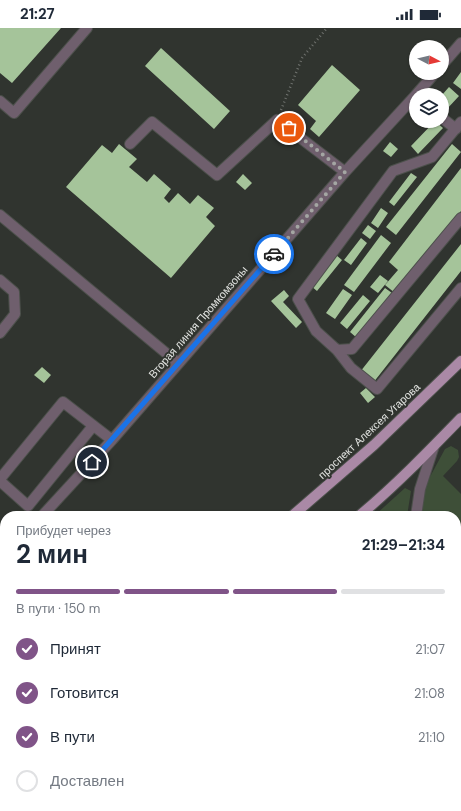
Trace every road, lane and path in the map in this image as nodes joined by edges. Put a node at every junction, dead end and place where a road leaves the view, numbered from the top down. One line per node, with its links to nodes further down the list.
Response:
1 (87, 28): 7 (street)
2 (327, 28): 9 (path)
3 (461, 43): 4 (street)
4 (449, 57)
5 (429, 80): 6 (street, Вторая линия Промкомзоны)
6 (422, 88)
7 (0, 101)
8 (409, 103): 13 (street, Вторая линия Промкомзоны)
9 (278, 120): 12 (street); 13 (street)
10 (449, 122): 11 (street)
11 (458, 126): 19 (street)
12 (130, 144)
13 (345, 172): 21 (street, Вторая линия Промкомзоны)
14 (0, 215): 21 (street)
15 (461, 218): 19 (street)
16 (0, 280): 18 (street)
17 (461, 288): 19 (street)
18 (0, 333)
19 (337, 350)
20 (461, 361): 28 (main road, проспект Алексея Угарова)
21 (178, 363): 24 (street, Вторая линия Промкомзоны)
22 (461, 418): 25 (main road)
23 (93, 426): 24 (street); 26 (street); 26 (street)
24 (112, 440): 27 (street, Вторая линия Промкомзоны)
25 (434, 446): 29 (main road); 30 (street)
26 (0, 480)
27 (47, 511)
28 (298, 511)
29 (365, 511)
30 (417, 511)

